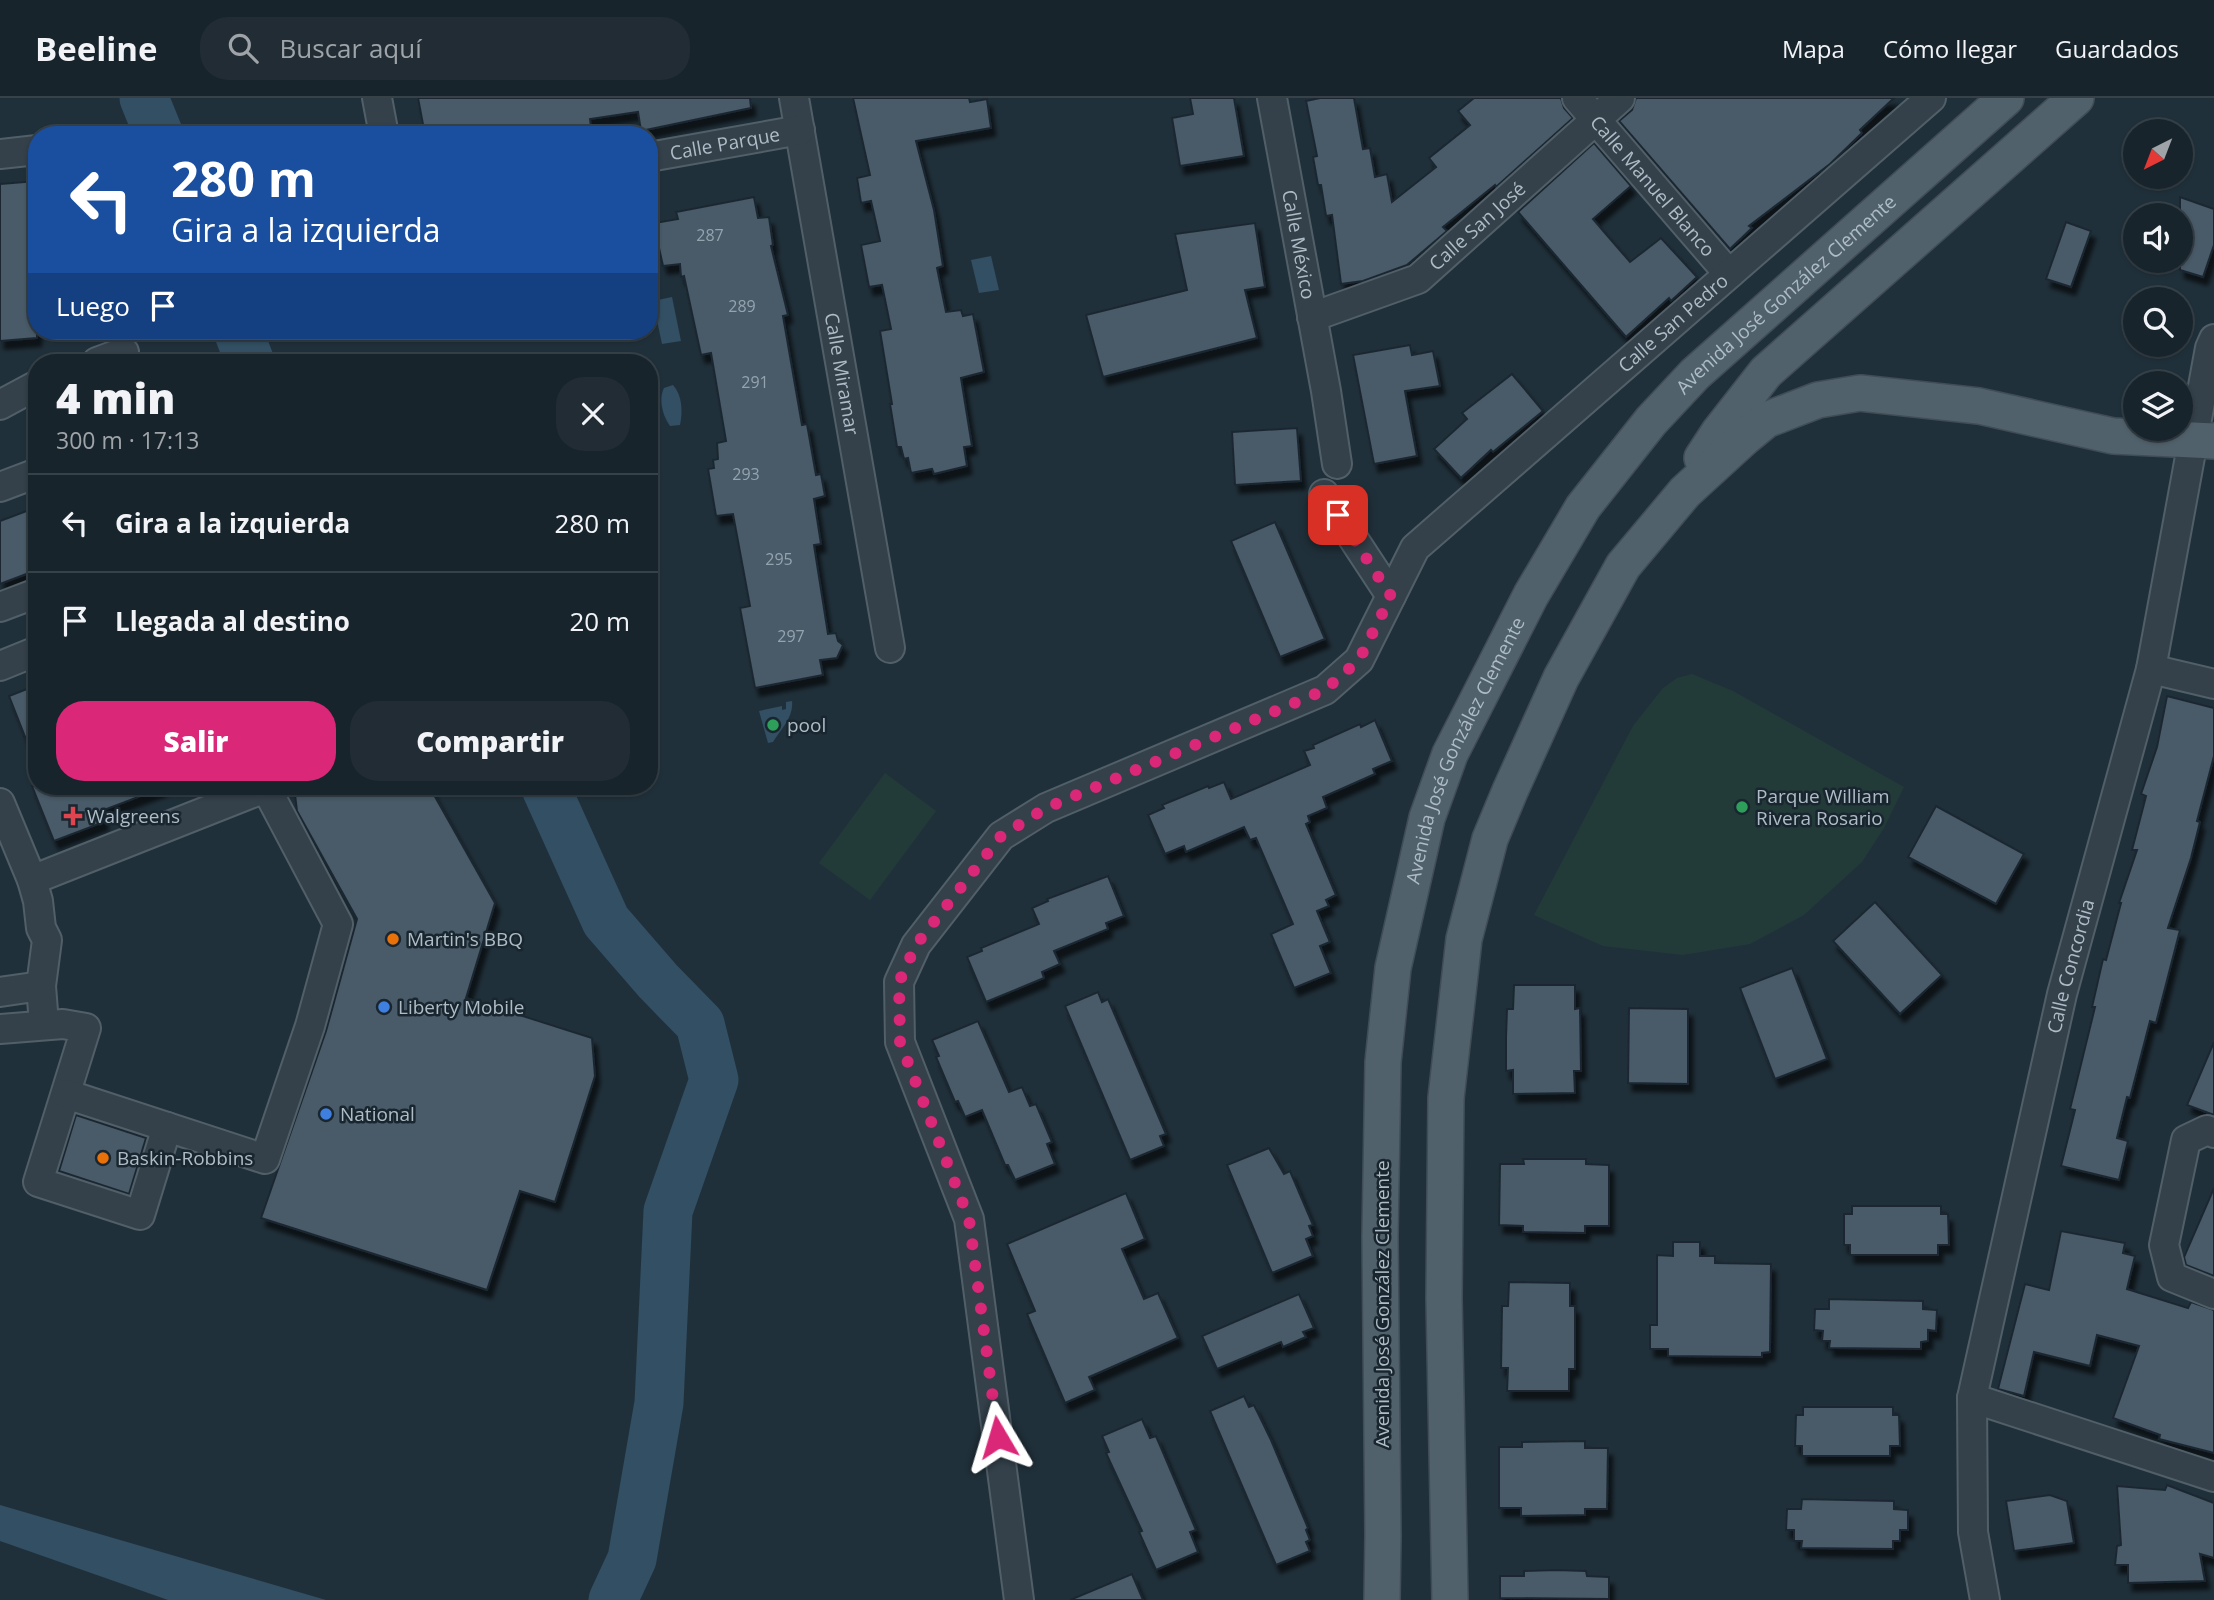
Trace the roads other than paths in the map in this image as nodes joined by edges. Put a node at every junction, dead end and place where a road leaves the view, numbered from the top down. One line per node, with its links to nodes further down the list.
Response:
1 (377, 98): 10 (street)
2 (794, 98): 11 (street, Calle Miramar)
3 (1272, 98): 16 (street, Calle México)
4 (1577, 98): 9 (street, Calle Manuel Blanco)
5 (1620, 98): 9 (street, Calle San José)
6 (1931, 98): 15 (street, Calle San Pedro)
7 (2006, 98): 51 (main road, Avenida José González Clemente)
8 (2077, 98): 26 (main road)
9 (1595, 120): 15 (street, Calle Manuel Blanco); 16 (street, Calle San José)
10 (382, 126)
11 (800, 130): 14 (street, Calle Parque); 31 (street, Calle Miramar)
12 (28, 151): 13 (street)
13 (0, 153)
14 (658, 155)
15 (1729, 274): 29 (street, Calle San Pedro)
16 (1312, 317): 23 (street, Calle México)
17 (2214, 339): 22 (street, Calle Concordia)
18 (124, 352): 19 (street)
19 (119, 354)
20 (28, 390): 21 (street)
21 (0, 405)
22 (2204, 441): 26 (main road); 34 (street, Calle Concordia)
23 (1337, 464)
24 (28, 476): 25 (street)
25 (0, 487)
26 (1685, 492): 52 (main road)
27 (1324, 494): 29 (street)
28 (28, 596): 30 (street)
29 (1391, 596): 50 (street)
30 (0, 607)
31 (890, 648)
32 (28, 655): 33 (street)
33 (0, 666)
34 (2151, 669): 35 (street); 48 (street, Calle Concordia)
35 (2214, 684)
36 (245, 795): 39 (street)
37 (269, 795): 45 (street)
38 (0, 803): 39 (street)
39 (32, 880): 40 (street)
40 (41, 986): 41 (street); 42 (street)
41 (0, 992)
42 (44, 1024): 43 (street); 44 (street)
43 (0, 1029)
44 (66, 1094): 45 (street); 45 (street)
45 (167, 1127)
46 (2211, 1132): 47 (street)
47 (2214, 1294)
48 (1972, 1398): 49 (street); 53 (street, Calle Concordia)
49 (2214, 1477)
50 (1019, 1600)
51 (1381, 1600)
52 (1450, 1600)
53 (1985, 1600)

